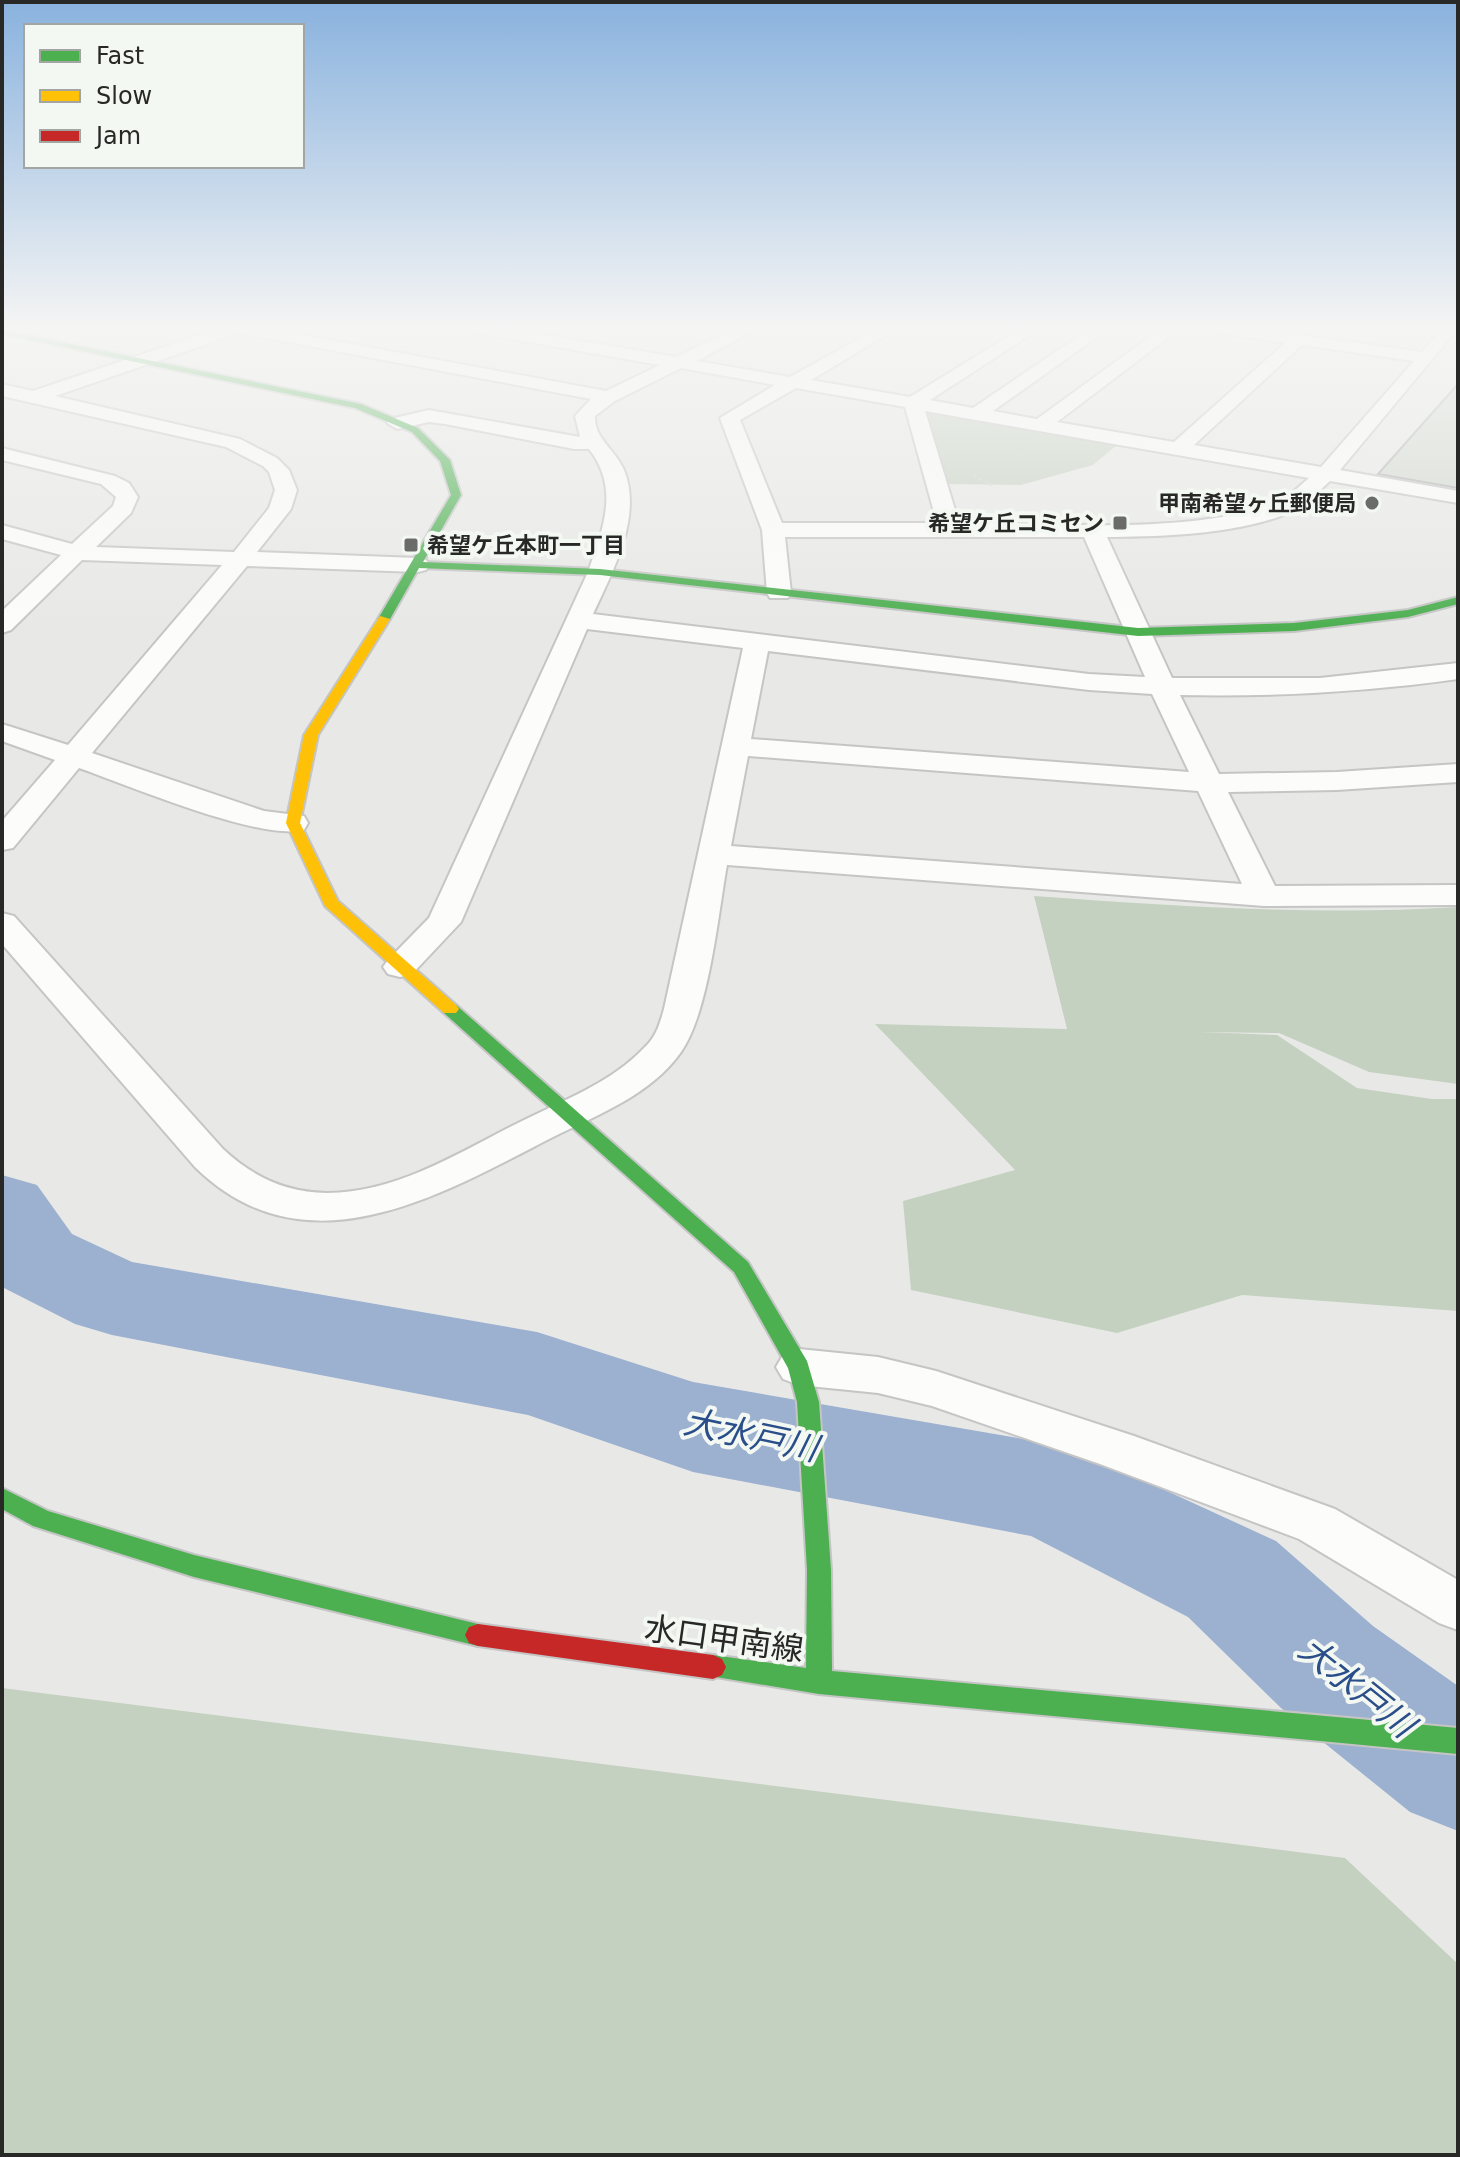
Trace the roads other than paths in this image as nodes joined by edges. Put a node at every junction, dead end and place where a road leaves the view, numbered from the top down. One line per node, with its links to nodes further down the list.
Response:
1 (176, 429): 20 (street)
2 (412, 429): 21 (street)
3 (498, 429): 10 (street)
4 (584, 429): 10 (street)
5 (734, 429): 15 (street)
6 (920, 429): 16 (street)
7 (1063, 429): 11 (street)
8 (1200, 429): 11 (street)
9 (1365, 429): 13 (street)
10 (596, 443): 22 (street)
11 (1179, 448): 13 (street)
12 (2, 454): 19 (street)
13 (1326, 474): 14 (street); 17 (street)
14 (1458, 497)
15 (773, 530): 16 (street); 23 (street)
16 (950, 530): 17 (street)
17 (1093, 531): 27 (street)
18 (2, 532): 19 (street)
19 (78, 553): 20 (street); 26 (street)
20 (240, 559): 21 (street); 33 (street)
21 (418, 565): 22 (street); 36 (street)
22 (600, 572): 23 (street); 25 (street)
23 (779, 593): 27 (street)
24 (1456, 603): 27 (street)
25 (577, 620): 28 (street); 42 (street)
26 (2, 625)
27 (1138, 632): 30 (street)
28 (757, 642): 30 (street); 32 (street)
29 (1458, 671): 30 (street)
30 (1163, 688): 35 (street)
31 (2, 732): 33 (street)
32 (734, 746): 35 (street); 38 (street)
33 (75, 757): 36 (street); 37 (street)
34 (1458, 773): 35 (street)
35 (1211, 783): 40 (street)
36 (293, 823): 42 (street)
37 (2, 841)
38 (714, 854): 40 (street); 43 (street)
39 (1458, 895): 40 (street)
40 (1264, 896)
41 (2, 923): 43 (street)
42 (400, 967): 43 (street)
43 (567, 1115): 44 (street)
44 (803, 1385): 46 (street); 47 (street)
45 (2, 1498): 47 (street, 水口甲南線)
46 (1458, 1607)
47 (819, 1682): 48 (street, 水口甲南線)
48 (1458, 1741)

